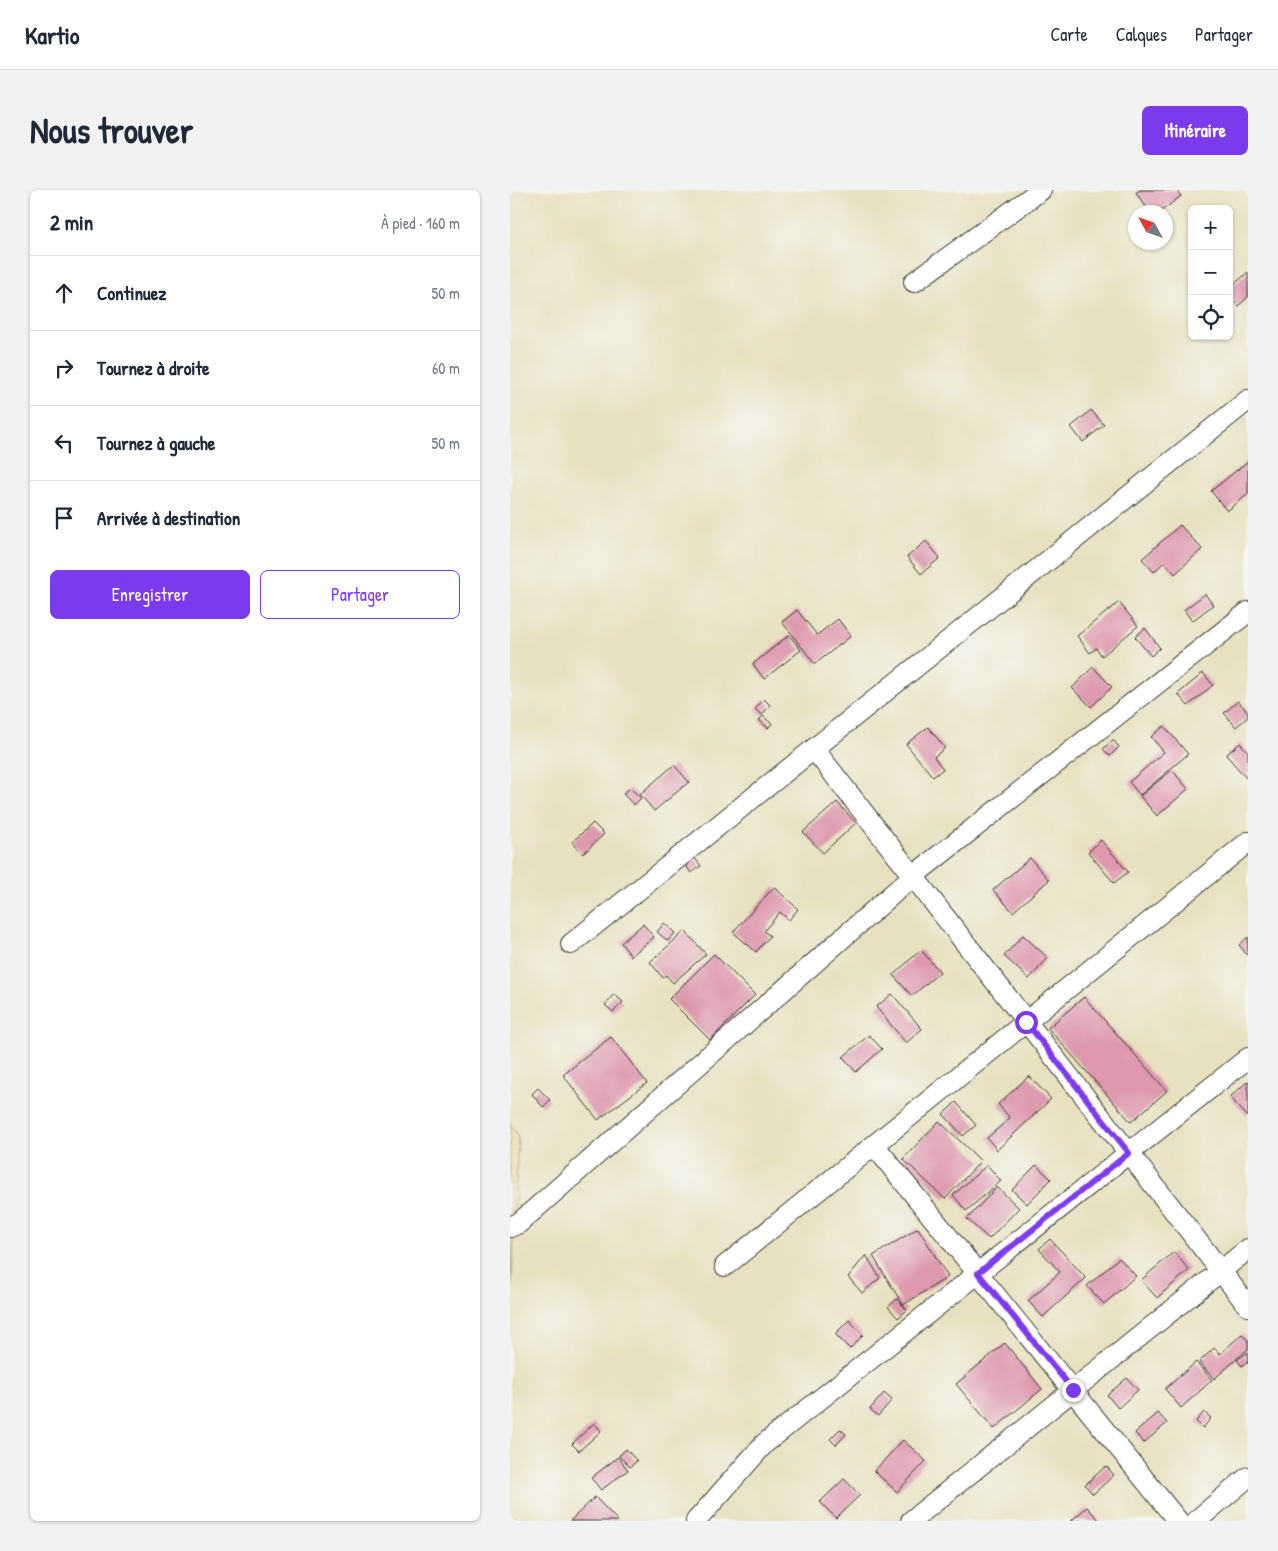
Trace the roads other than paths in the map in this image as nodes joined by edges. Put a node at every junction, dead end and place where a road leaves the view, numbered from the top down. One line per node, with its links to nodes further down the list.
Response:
1 (1041, 190): 2 (street)
2 (914, 282)
3 (1248, 400): 5 (street)
4 (1248, 612): 7 (street)
5 (814, 748): 7 (street); 8 (street)
6 (1248, 842): 9 (street)
7 (913, 876): 9 (street); 13 (street)
8 (571, 944)
9 (1026, 1022): 11 (street); 12 (street)
10 (1248, 1058): 12 (street)
11 (874, 1145): 15 (street); 17 (street)
12 (1129, 1153): 16 (street); 17 (street)
13 (510, 1227)
14 (1248, 1249): 16 (street)
15 (725, 1266)
16 (1221, 1271): 18 (street); 19 (street)
17 (978, 1273): 19 (street); 21 (street)
18 (1248, 1306)
19 (1073, 1390): 22 (street); 23 (street)
20 (1248, 1477): 24 (street)
21 (696, 1521)
22 (912, 1521)
23 (1178, 1521)
24 (1196, 1521)

